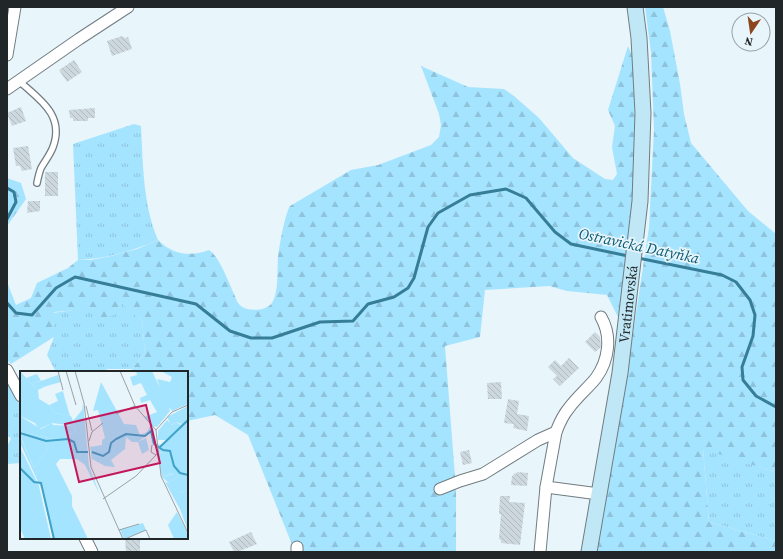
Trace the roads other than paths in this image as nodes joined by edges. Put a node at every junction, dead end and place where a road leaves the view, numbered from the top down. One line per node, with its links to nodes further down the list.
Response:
1 (15, 7): 4 (street)
2 (128, 7): 5 (street)
3 (635, 7): 14 (main road, Vratimovská)
4 (7, 55)
5 (19, 81): 6 (street); 7 (lane)
6 (7, 89)
7 (37, 183)
8 (601, 317): 11 (street)
9 (7, 370): 10 (street)
10 (20, 394)
11 (556, 432): 12 (street); 13 (street)
12 (546, 487): 14 (street); 17 (street)
13 (440, 489)
14 (599, 494): 18 (main road, Vratimovská)
15 (86, 539): 16 (street)
16 (92, 552)
17 (540, 552)
18 (589, 552)

